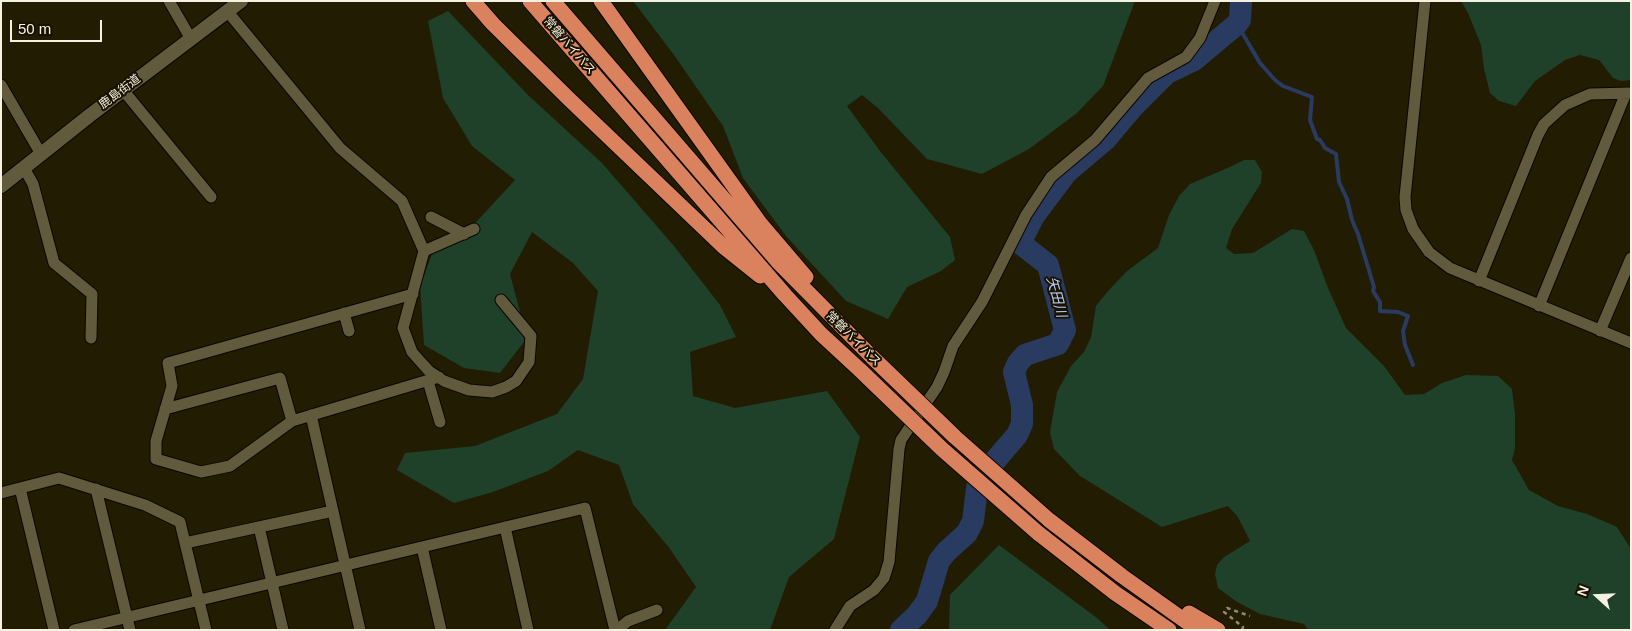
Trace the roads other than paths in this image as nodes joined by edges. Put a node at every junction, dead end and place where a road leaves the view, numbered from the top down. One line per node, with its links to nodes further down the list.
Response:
1 (169, 1): 10 (street)
2 (241, 1): 9 (street, 鹿島街道)
3 (473, 1): 23 (highway)
4 (530, 1): 23 (highway, 常磐バイパス)
5 (553, 1): 30 (highway, 常磐バイパス)
6 (601, 1): 30 (highway)
7 (1215, 1): 62 (street)
8 (1425, 1): 21 (street)
9 (228, 12): 10 (street, 鹿島街道); 19 (street)
10 (191, 39): 12 (street, 鹿島街道)
11 (1, 85): 14 (street)
12 (123, 90): 14 (street, 鹿島街道); 17 (street)
13 (1628, 93): 21 (street); 25 (street)
14 (41, 154): 15 (street, 鹿島街道)
15 (24, 168): 16 (street, 鹿島街道); 29 (street)
16 (1, 186)
17 (211, 197)
18 (431, 217): 19 (street)
19 (424, 251): 22 (street)
20 (1631, 258): 28 (street)
21 (1479, 281): 25 (street)
22 (413, 294): 26 (street); 32 (street)
23 (785, 295): 49 (highway, 常磐バイパス, bridge)
24 (501, 300): 32 (street)
25 (1539, 306): 28 (street)
26 (344, 313): 27 (street); 34 (street)
27 (349, 330)
28 (1600, 331): 31 (street)
29 (91, 338)
30 (858, 342): 47 (highway, 常磐バイパス, bridge)
31 (1631, 343)
32 (439, 378): 33 (street)
33 (428, 381): 35 (street); 37 (street)
34 (165, 408): 36 (street); 36 (street)
35 (311, 415): 36 (street); 41 (street)
36 (292, 421)
37 (440, 422)
38 (20, 488): 39 (street); 40 (street); 53 (street)
39 (96, 490): 44 (street); 52 (street)
40 (1, 493)
41 (333, 511): 42 (street); 46 (street)
42 (259, 527): 44 (street); 48 (street)
43 (505, 527): 45 (street); 60 (street); 61 (street)
44 (185, 543): 50 (street)
45 (422, 547): 46 (street); 59 (street)
46 (346, 565): 48 (street); 58 (street)
47 (1122, 576): 65 (highway, 常磐バイパス); 66 (highway)
48 (272, 582): 50 (street); 57 (street)
49 (1115, 593): 63 (highway); 64 (highway, 常磐バイパス)
50 (198, 600): 52 (street); 56 (street)
51 (657, 610): 61 (street)
52 (127, 617): 54 (street); 55 (street)
53 (54, 630)
54 (74, 630)
55 (130, 630)
56 (206, 630)
57 (283, 630)
58 (360, 630)
59 (441, 630)
60 (528, 630)
61 (616, 630)
62 (835, 630)
63 (1163, 630)
64 (1169, 630)
65 (1198, 630)
66 (1218, 630)

